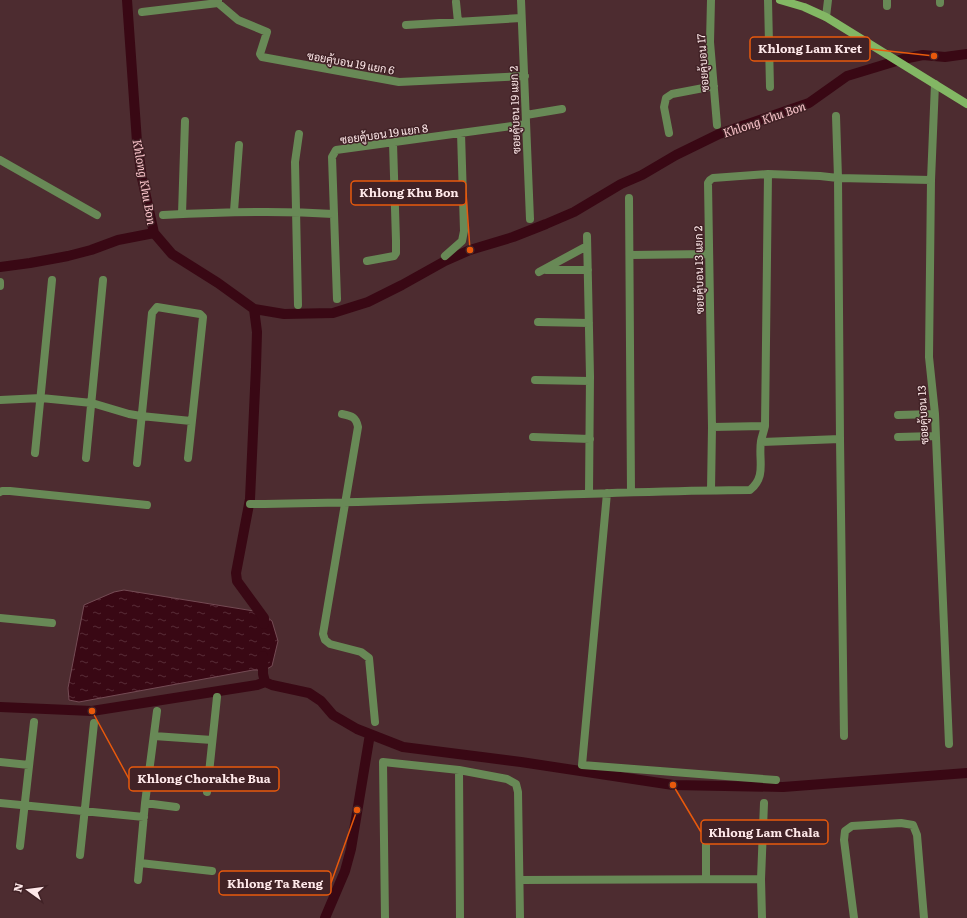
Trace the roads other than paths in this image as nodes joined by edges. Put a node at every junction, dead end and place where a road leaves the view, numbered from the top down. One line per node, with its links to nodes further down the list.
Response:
1 (521, 0): 10 (street, ซอยคู้บอน 19 แยก 2)
2 (711, 0): 15 (street, ซอยคู้บอน 17)
3 (768, 0): 16 (street)
4 (780, 0): 9 (main road)
5 (828, 0): 9 (street)
6 (218, 2): 8 (street); 13 (street, ซอยคู้บอน 19 แยก 6)
7 (456, 2): 11 (street)
8 (142, 12)
9 (826, 17): 14 (main road)
10 (521, 18): 11 (street); 13 (street, ซอยคู้บอน 19 แยก 2)
11 (458, 22): 12 (street)
12 (406, 25)
13 (524, 76): 19 (street, ซอยคู้บอน 19 แยก 2)
14 (935, 84): 17 (main road); 32 (street, ซอยคู้บอน 13)
15 (714, 86): 23 (street, ซอยคู้บอน 17); 25 (street)
16 (770, 87)
17 (967, 104)
18 (562, 109): 19 (street)
19 (526, 115): 22 (street, ซอยคู้บอน 19 แยก 2)
20 (836, 116): 31 (street)
21 (185, 121): 36 (street)
22 (526, 124): 24 (street, ซอยคู้บอน 19 แยก 8); 40 (street, ซอยคู้บอน 19 แยก 2)
23 (717, 125)
24 (461, 133): 27 (street, ซอยคู้บอน 19 แยก 8); 45 (street)
25 (669, 133)
26 (299, 134): 35 (street)
27 (393, 143): 37 (street, ซอยคู้บอน 19 แยก 8); 46 (street)
28 (239, 146): 34 (street)
29 (0, 160): 38 (street)
30 (768, 174): 31 (street, ซอยคู้บอน 13 แยก 2); 43 (street, ซอยคู้บอน 13 แยก 2); 66 (street)
31 (838, 178): 32 (street, ซอยคู้บอน 13 แยก 2); 72 (street)
32 (931, 180): 62 (street, ซอยคู้บอน 13)
33 (629, 198): 44 (street)
34 (234, 212): 35 (street); 36 (street)
35 (296, 212): 37 (street); 53 (street)
36 (182, 214): 39 (street)
37 (333, 214): 52 (street)
38 (97, 215)
39 (163, 215)
40 (530, 219)
41 (587, 236): 42 (street)
42 (587, 246): 47 (street); 47 (street)
43 (709, 254): 44 (street); 67 (street, ซอยคู้บอน 13 แยก 2)
44 (630, 255): 81 (street)
45 (445, 256)
46 (367, 261)
47 (588, 270): 55 (street)
48 (52, 280): 58 (street)
49 (104, 280): 60 (street)
50 (0, 282): 51 (street)
51 (0, 286)
52 (337, 299)
53 (298, 305)
54 (538, 322): 55 (street)
55 (589, 323): 57 (street)
56 (535, 380): 57 (street)
57 (590, 380): 71 (street)
58 (40, 398): 59 (street); 60 (street); 74 (street)
59 (0, 400)
60 (92, 403): 63 (street); 75 (street)
61 (342, 414): 84 (street)
62 (935, 414): 64 (street); 68 (street, ซอยคู้บอน 13)
63 (141, 416): 65 (street); 65 (street); 77 (street)
64 (898, 416)
65 (191, 420): 76 (street)
66 (765, 426): 67 (street); 73 (street)
67 (712, 427): 78 (street, ซอยคู้บอน 13 แยก 2)
68 (935, 436): 70 (street); 96 (street, ซอยคู้บอน 13)
69 (533, 437): 71 (street)
70 (898, 437)
71 (590, 439): 82 (street)
72 (840, 439): 73 (street); 94 (street)
73 (761, 442): 78 (street)
74 (35, 453)
75 (86, 458)
76 (188, 458)
77 (137, 462)
78 (711, 490): 81 (street)
79 (0, 492): 85 (street)
80 (607, 492): 81 (street); 82 (street); 100 (street)
81 (631, 492)
82 (589, 493): 84 (street)
83 (250, 504): 84 (street)
84 (346, 504): 91 (street)
85 (147, 505)
86 (0, 618): 87 (street)
87 (52, 623)
88 (217, 697): 95 (street)
89 (157, 711): 93 (street)
90 (34, 722): 98 (street)
91 (375, 722)
92 (94, 723): 107 (street)
93 (154, 736): 95 (street); 104 (street)
94 (844, 736)
95 (212, 740): 101 (street)
96 (950, 744)
97 (0, 762): 98 (street)
98 (29, 764): 105 (street)
99 (459, 770): 117 (street); 118 (street); 119 (street)
100 (776, 780)
101 (207, 792)
102 (0, 803): 105 (street)
103 (764, 803): 115 (street)
104 (145, 804): 106 (street); 108 (street)
105 (24, 805): 107 (street); 110 (street)
106 (176, 807)
107 (85, 810): 108 (street); 111 (street)
108 (144, 817): 112 (street)
109 (706, 831): 114 (street)
110 (20, 846)
111 (80, 855)
112 (140, 863): 113 (street); 116 (street)
113 (212, 871)
114 (706, 879): 115 (street); 117 (street)
115 (761, 879): 121 (street)
116 (138, 880)
117 (520, 880): 120 (street)
118 (385, 918)
119 (460, 918)
120 (520, 918)
121 (762, 918)
122 (854, 918): 123 (street)
123 (924, 918)

